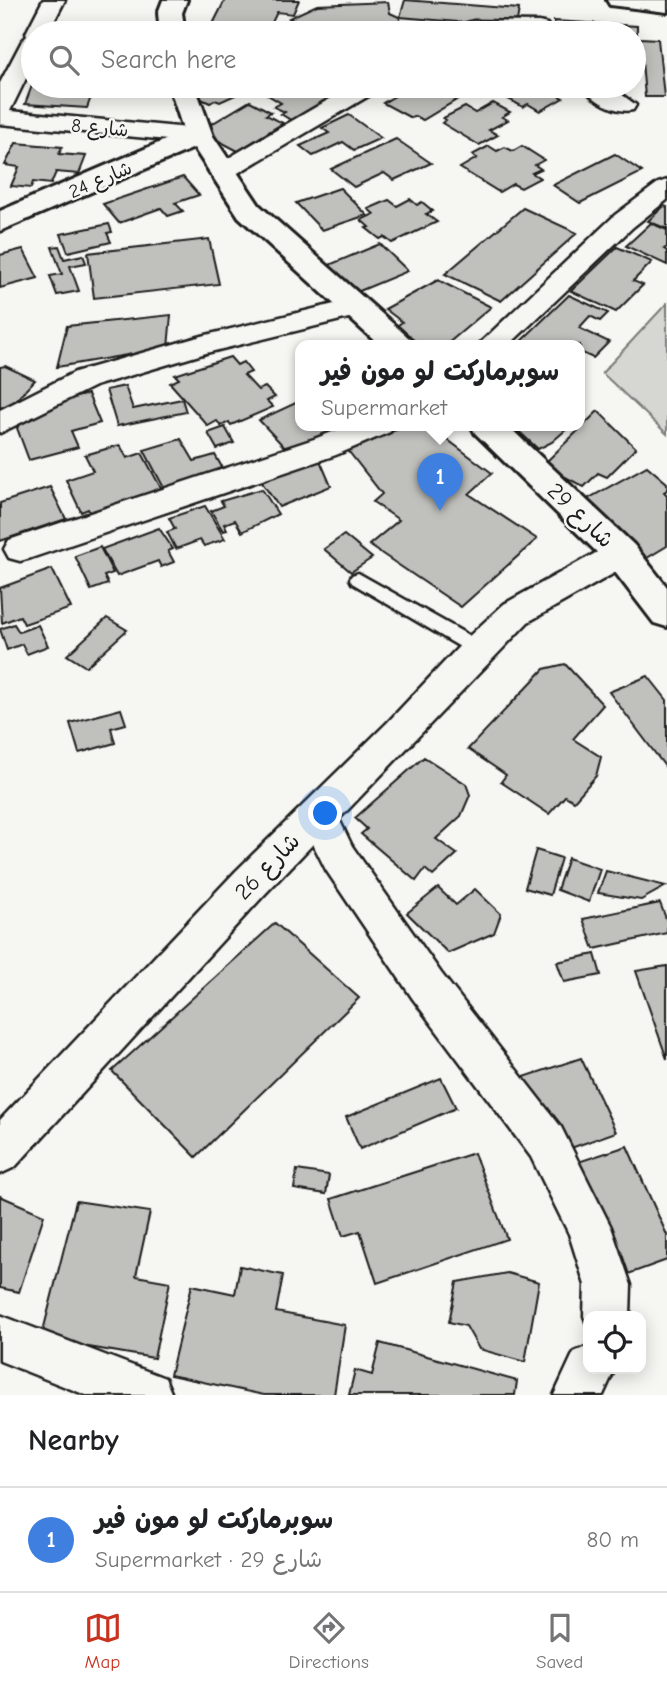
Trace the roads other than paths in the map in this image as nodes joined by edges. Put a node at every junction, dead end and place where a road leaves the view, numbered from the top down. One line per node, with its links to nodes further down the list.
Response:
1 (54, 0): 4 (street)
2 (619, 0): 3 (street)
3 (667, 5)
4 (43, 21)
5 (21, 65): 10 (street)
6 (187, 98): 12 (street)
7 (348, 98): 13 (street)
8 (612, 98): 9 (street)
9 (624, 106)
10 (0, 107)
11 (0, 117): 12 (street, شارع 8)
12 (200, 136): 13 (street); 15 (street, شارع 24)
13 (222, 172): 16 (street)
14 (667, 188): 18 (street)
15 (0, 222)
16 (355, 308): 17 (street); 19 (street)
17 (392, 340)
18 (497, 340)
19 (0, 423)
20 (364, 431): 22 (street)
21 (493, 431): 23 (street, شارع 29)
22 (20, 549)
23 (621, 554): 25 (street, شارع 29); 26 (street, شارع 26)
24 (358, 579): 26 (lane)
25 (667, 613)
26 (478, 649): 27 (street, شارع 26)
27 (317, 815): 28 (street, شارع 26); 29 (street)
28 (0, 1152)
29 (607, 1311)
30 (0, 1338): 32 (street)
31 (588, 1374): 33 (street)
32 (148, 1395)
33 (578, 1395)

